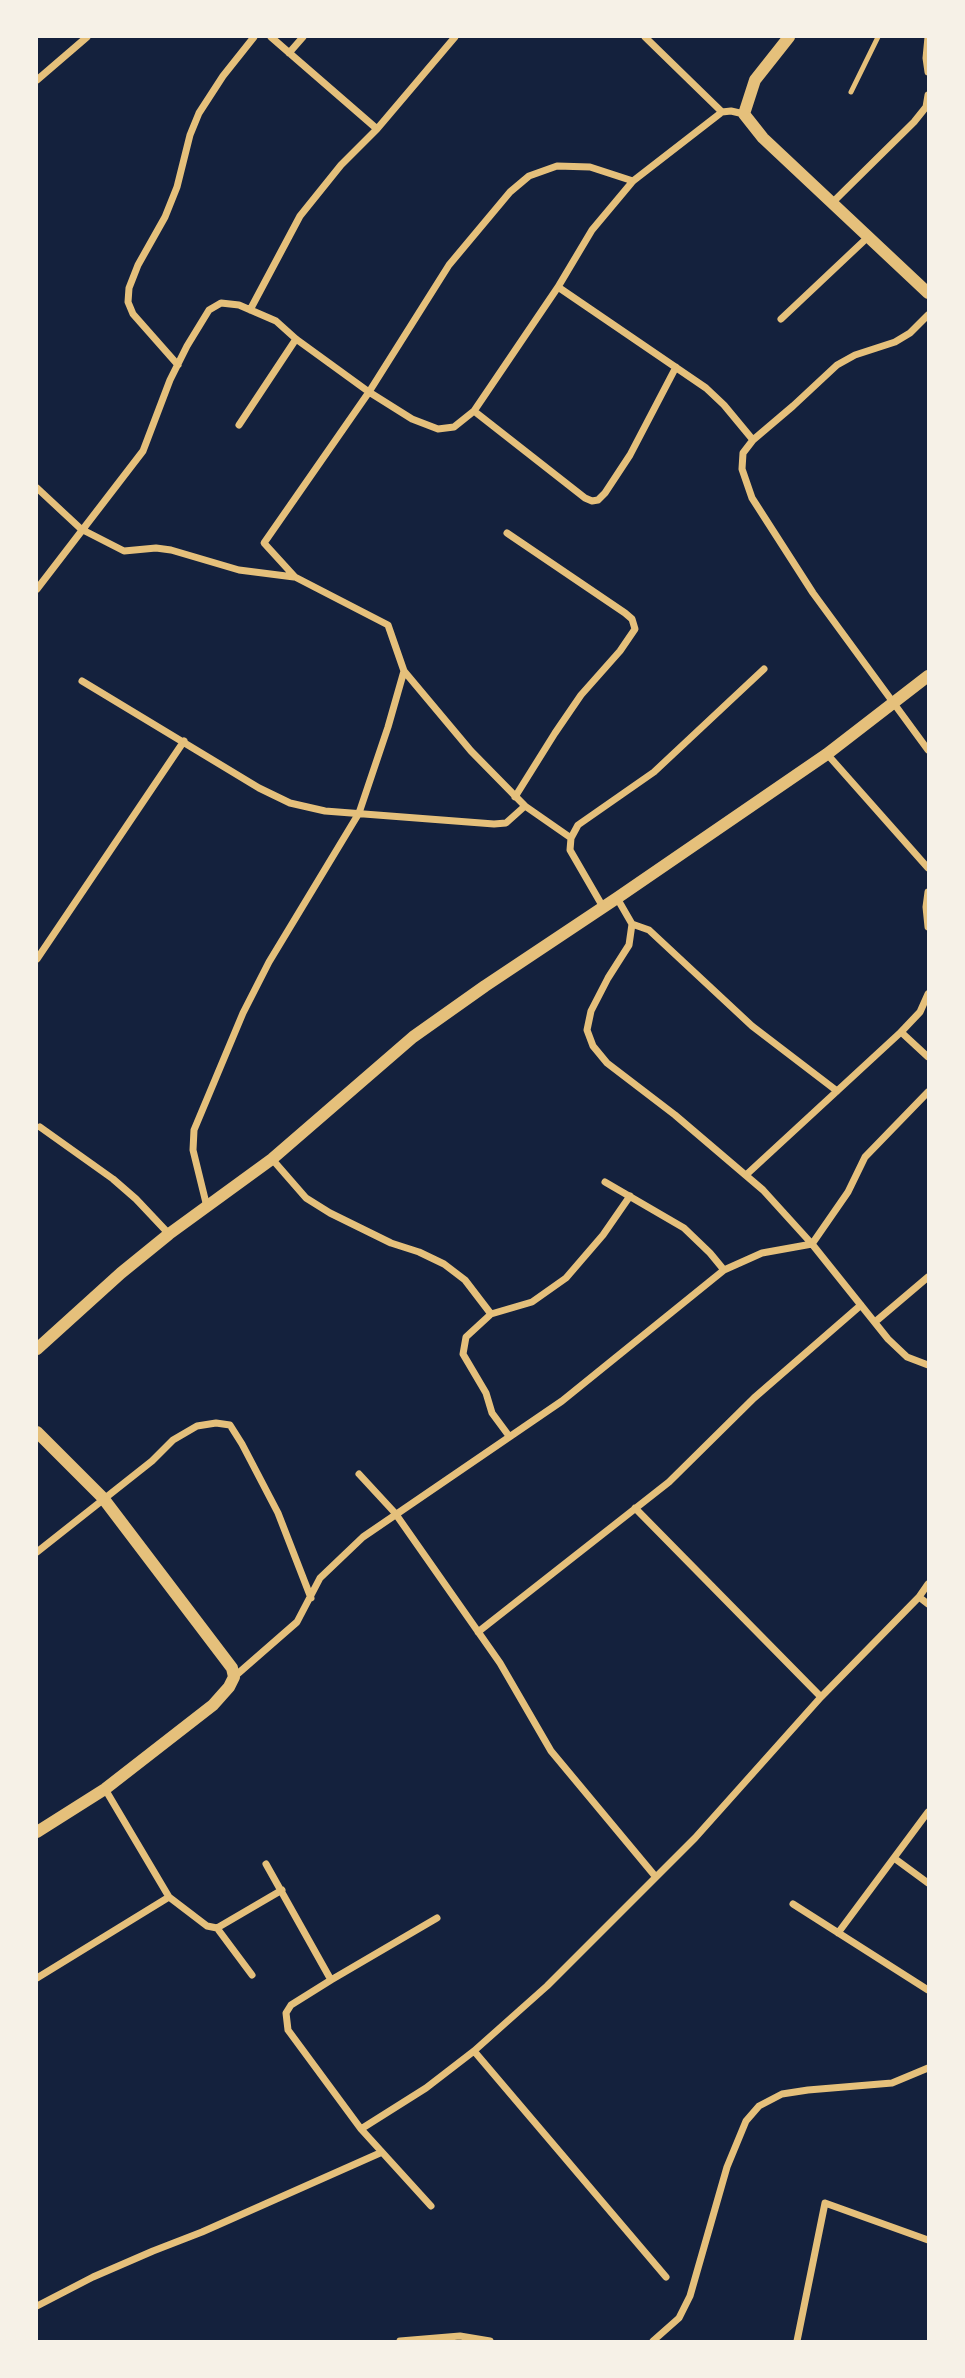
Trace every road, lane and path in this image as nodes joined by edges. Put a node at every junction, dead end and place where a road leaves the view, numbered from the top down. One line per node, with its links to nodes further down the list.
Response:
1 (87, 37): 12 (street)
2 (254, 37): 27 (street)
3 (271, 37): 10 (street)
4 (303, 37): 10 (street)
5 (455, 37): 17 (street)
6 (645, 37): 15 (street)
7 (789, 37): 16 (street)
8 (878, 37): 13 (lane)
9 (928, 37): 11 (street)
10 (289, 53): 17 (street)
11 (928, 72)
12 (37, 80)
13 (851, 92)
14 (928, 95): 19 (street)
15 (722, 112): 16 (street); 18 (street)
16 (744, 114): 19 (street)
17 (377, 129): 23 (street)
18 (633, 181): 21 (street); 29 (street)
19 (832, 203): 20 (street)
20 (868, 237): 22 (street); 25 (street)
21 (558, 287): 28 (street); 30 (street)
22 (928, 293)
23 (250, 310): 26 (street); 27 (street)
24 (928, 314): 32 (street)
25 (781, 319)
26 (296, 340): 29 (street); 31 (street)
27 (178, 365): 34 (street)
28 (676, 366): 30 (street); 32 (street)
29 (369, 392): 30 (street); 36 (street)
30 (474, 411)
31 (239, 425)
32 (753, 440): 42 (street)
33 (37, 488): 34 (street)
34 (81, 529): 36 (street); 37 (street)
35 (508, 533): 46 (street)
36 (295, 577): 39 (street)
37 (37, 589)
38 (764, 668): 49 (street)
39 (404, 671): 46 (street); 48 (street)
40 (928, 676): 42 (street)
41 (82, 681): 43 (street)
42 (895, 702): 44 (street); 45 (street)
43 (184, 741): 48 (street); 56 (street)
44 (928, 750)
45 (827, 754): 50 (street); 52 (street)
46 (515, 797): 47 (street)
47 (525, 806): 48 (street); 49 (street)
48 (359, 813): 67 (street)
49 (571, 838): 53 (street)
50 (928, 868)
51 (928, 892): 55 (street)
52 (617, 898): 53 (street); 54 (street)
53 (603, 906): 63 (street)
54 (632, 924): 60 (street); 64 (street)
55 (928, 927)
56 (37, 959)
57 (928, 994): 58 (street)
58 (901, 1032): 59 (street); 60 (street)
59 (928, 1057)
60 (837, 1091): 64 (street)
61 (928, 1092): 69 (street)
62 (40, 1127): 68 (street)
63 (272, 1159): 67 (street); 73 (street)
64 (746, 1175): 69 (street)
65 (605, 1182): 66 (street)
66 (630, 1196): 70 (street); 73 (street)
67 (207, 1207): 68 (street)
68 (169, 1234): 75 (street)
69 (812, 1244): 70 (street); 72 (street)
70 (724, 1270): 77 (street)
71 (928, 1277): 74 (street)
72 (861, 1305): 74 (street); 81 (street)
73 (491, 1314): 77 (street)
74 (875, 1322): 76 (street)
75 (37, 1349)
76 (928, 1365)
77 (509, 1436): 82 (street)
78 (39, 1440): 80 (street)
79 (359, 1474): 82 (street)
80 (103, 1498): 83 (street); 86 (street); 89 (street)
81 (635, 1508): 88 (street); 90 (street)
82 (396, 1513): 86 (street); 88 (street)
83 (37, 1552)
84 (928, 1584): 85 (street)
85 (919, 1597): 87 (street); 90 (street)
86 (311, 1599): 89 (street)
87 (928, 1604)
88 (478, 1632): 96 (street)
89 (234, 1677): 91 (street)
90 (821, 1697): 96 (street)
91 (105, 1788): 93 (street); 99 (street)
92 (928, 1812): 94 (street)
93 (37, 1832)
94 (894, 1858): 97 (street); 103 (street)
95 (266, 1864): 98 (street)
96 (655, 1876): 108 (street)
97 (928, 1883)
98 (282, 1890): 102 (street); 106 (street)
99 (169, 1897): 102 (street); 105 (street)
100 (793, 1904): 103 (street)
101 (438, 1918): 106 (street)
102 (217, 1928): 104 (street)
103 (838, 1933): 107 (street)
104 (252, 1975)
105 (37, 1978)
106 (331, 1980): 110 (street)
107 (928, 1990)
108 (474, 2051): 110 (street); 114 (street)
109 (928, 2068): 118 (street)
110 (361, 2129): 111 (street)
111 (380, 2153): 112 (street); 115 (street)
112 (431, 2206)
113 (928, 2239): 119 (street)
114 (666, 2277)
115 (37, 2306)
116 (400, 2341): 117 (street)
117 (490, 2341)
118 (653, 2341)
119 (797, 2341)

